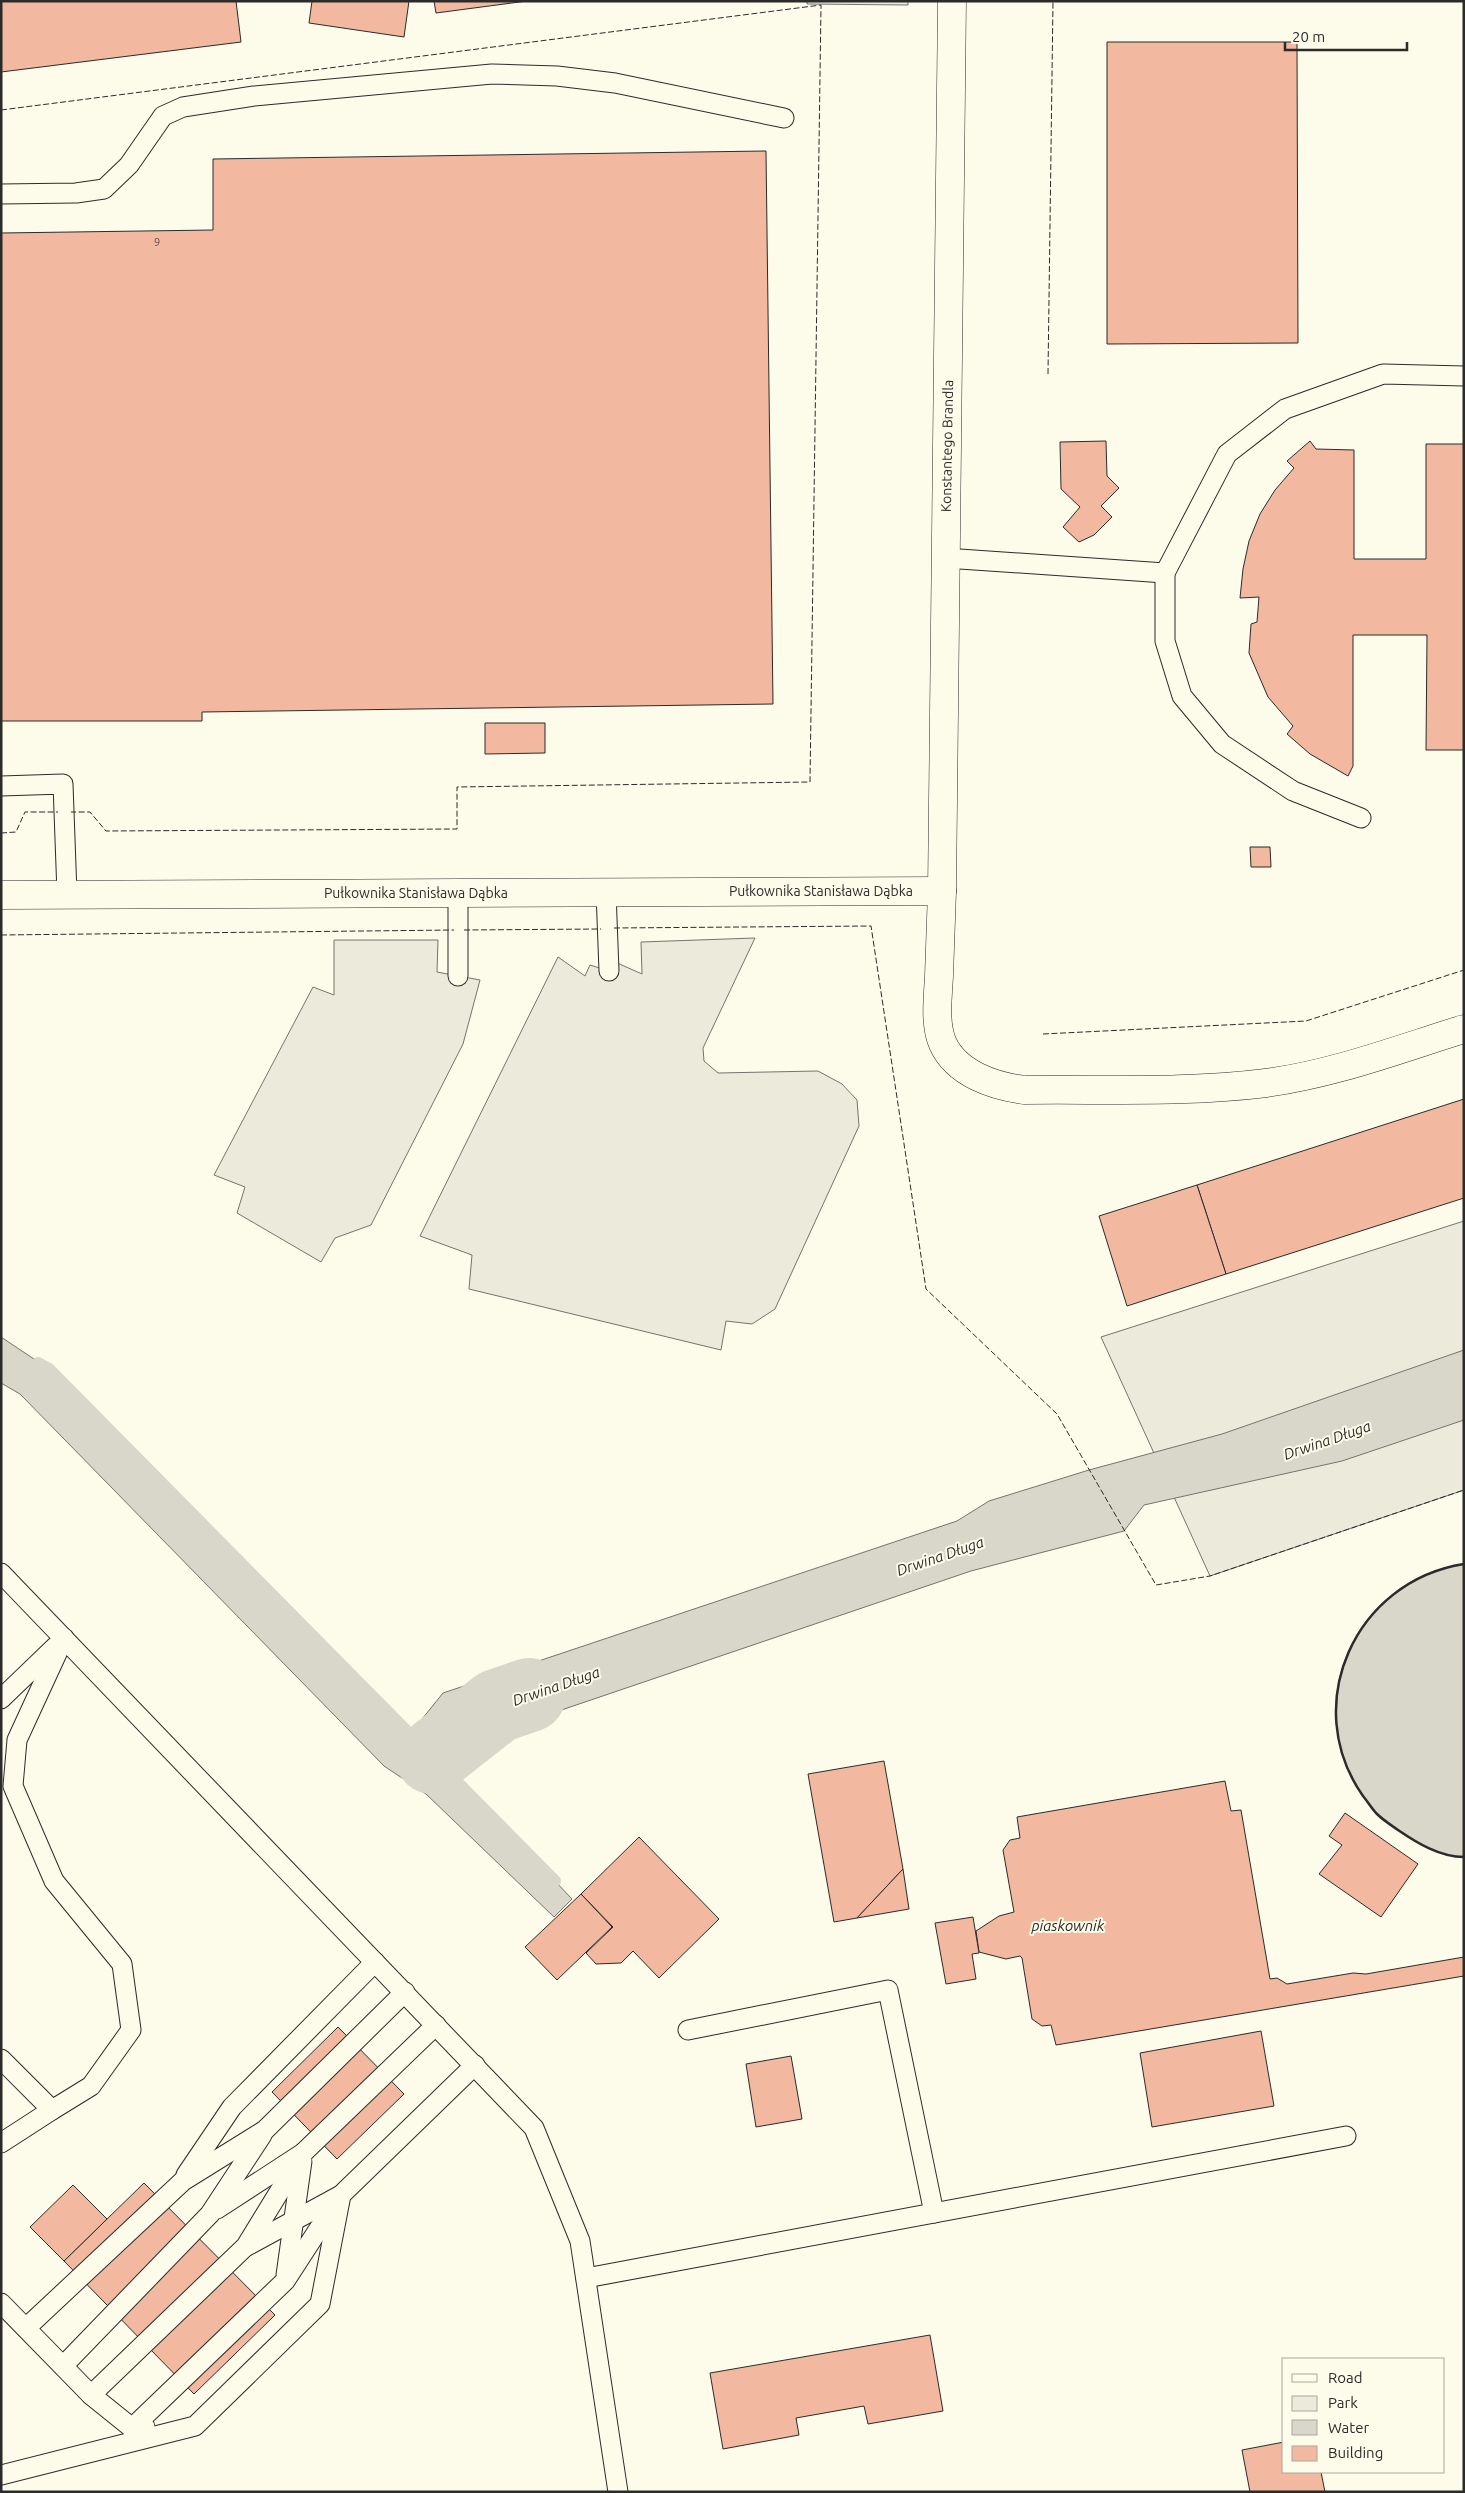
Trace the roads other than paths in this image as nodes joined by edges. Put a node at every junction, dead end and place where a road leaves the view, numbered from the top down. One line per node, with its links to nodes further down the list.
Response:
1 (952, 1): 5 (street, Konstantego Brandla)
2 (784, 118): 3 (lane)
3 (1, 194)
4 (1464, 376): 6 (lane)
5 (945, 558): 6 (lane); 9 (street, Konstantego Brandla)
6 (1165, 573): 8 (lane)
7 (1, 786): 12 (lane)
8 (1361, 818)
9 (942, 891): 11 (street, Pułkownika Stanisława Dąbka); 16 (street)
10 (458, 892): 11 (street, Pułkownika Stanisława Dąbka); 12 (street, Pułkownika Stanisława Dąbka); 15 (lane)
11 (606, 892): 14 (lane)
12 (67, 894): 13 (street, Pułkownika Stanisława Dąbka)
13 (1, 895)
14 (609, 971)
15 (458, 976)
16 (1464, 1029)
17 (1, 1573): 18 (lane)
18 (64, 1638): 19 (lane); 20 (lane); 22 (lane)
19 (1, 1698)
20 (13, 1786): 21 (lane); 28 (lane)
21 (1, 1801)
22 (376, 1962): 23 (lane); 33 (lane)
23 (405, 1992): 24 (lane); 29 (lane)
24 (436, 2025): 27 (lane); 32 (lane)
25 (688, 2030): 35 (lane)
26 (1, 2058): 28 (lane)
27 (475, 2065): 34 (lane); 39 (lane)
28 (52, 2110): 31 (lane)
29 (265, 2130): 33 (lane); 36 (lane)
30 (1346, 2136): 35 (lane)
31 (1, 2143)
32 (302, 2153): 36 (lane); 37 (lane); 38 (lane)
33 (183, 2181): 42 (lane)
34 (341, 2195): 37 (lane); 40 (lane); 45 (lane)
35 (934, 2213): 39 (lane)
36 (210, 2214): 43 (lane)
37 (294, 2221): 38 (lane); 40 (lane)
38 (246, 2246): 44 (lane)
39 (586, 2278): 48 (lane)
40 (286, 2281): 46 (lane)
41 (1, 2303): 42 (lane)
42 (26, 2328): 43 (lane)
43 (62, 2366): 44 (lane)
44 (91, 2395): 46 (lane)
45 (194, 2426): 46 (lane); 47 (lane)
46 (132, 2428)
47 (1, 2476)
48 (618, 2492)

